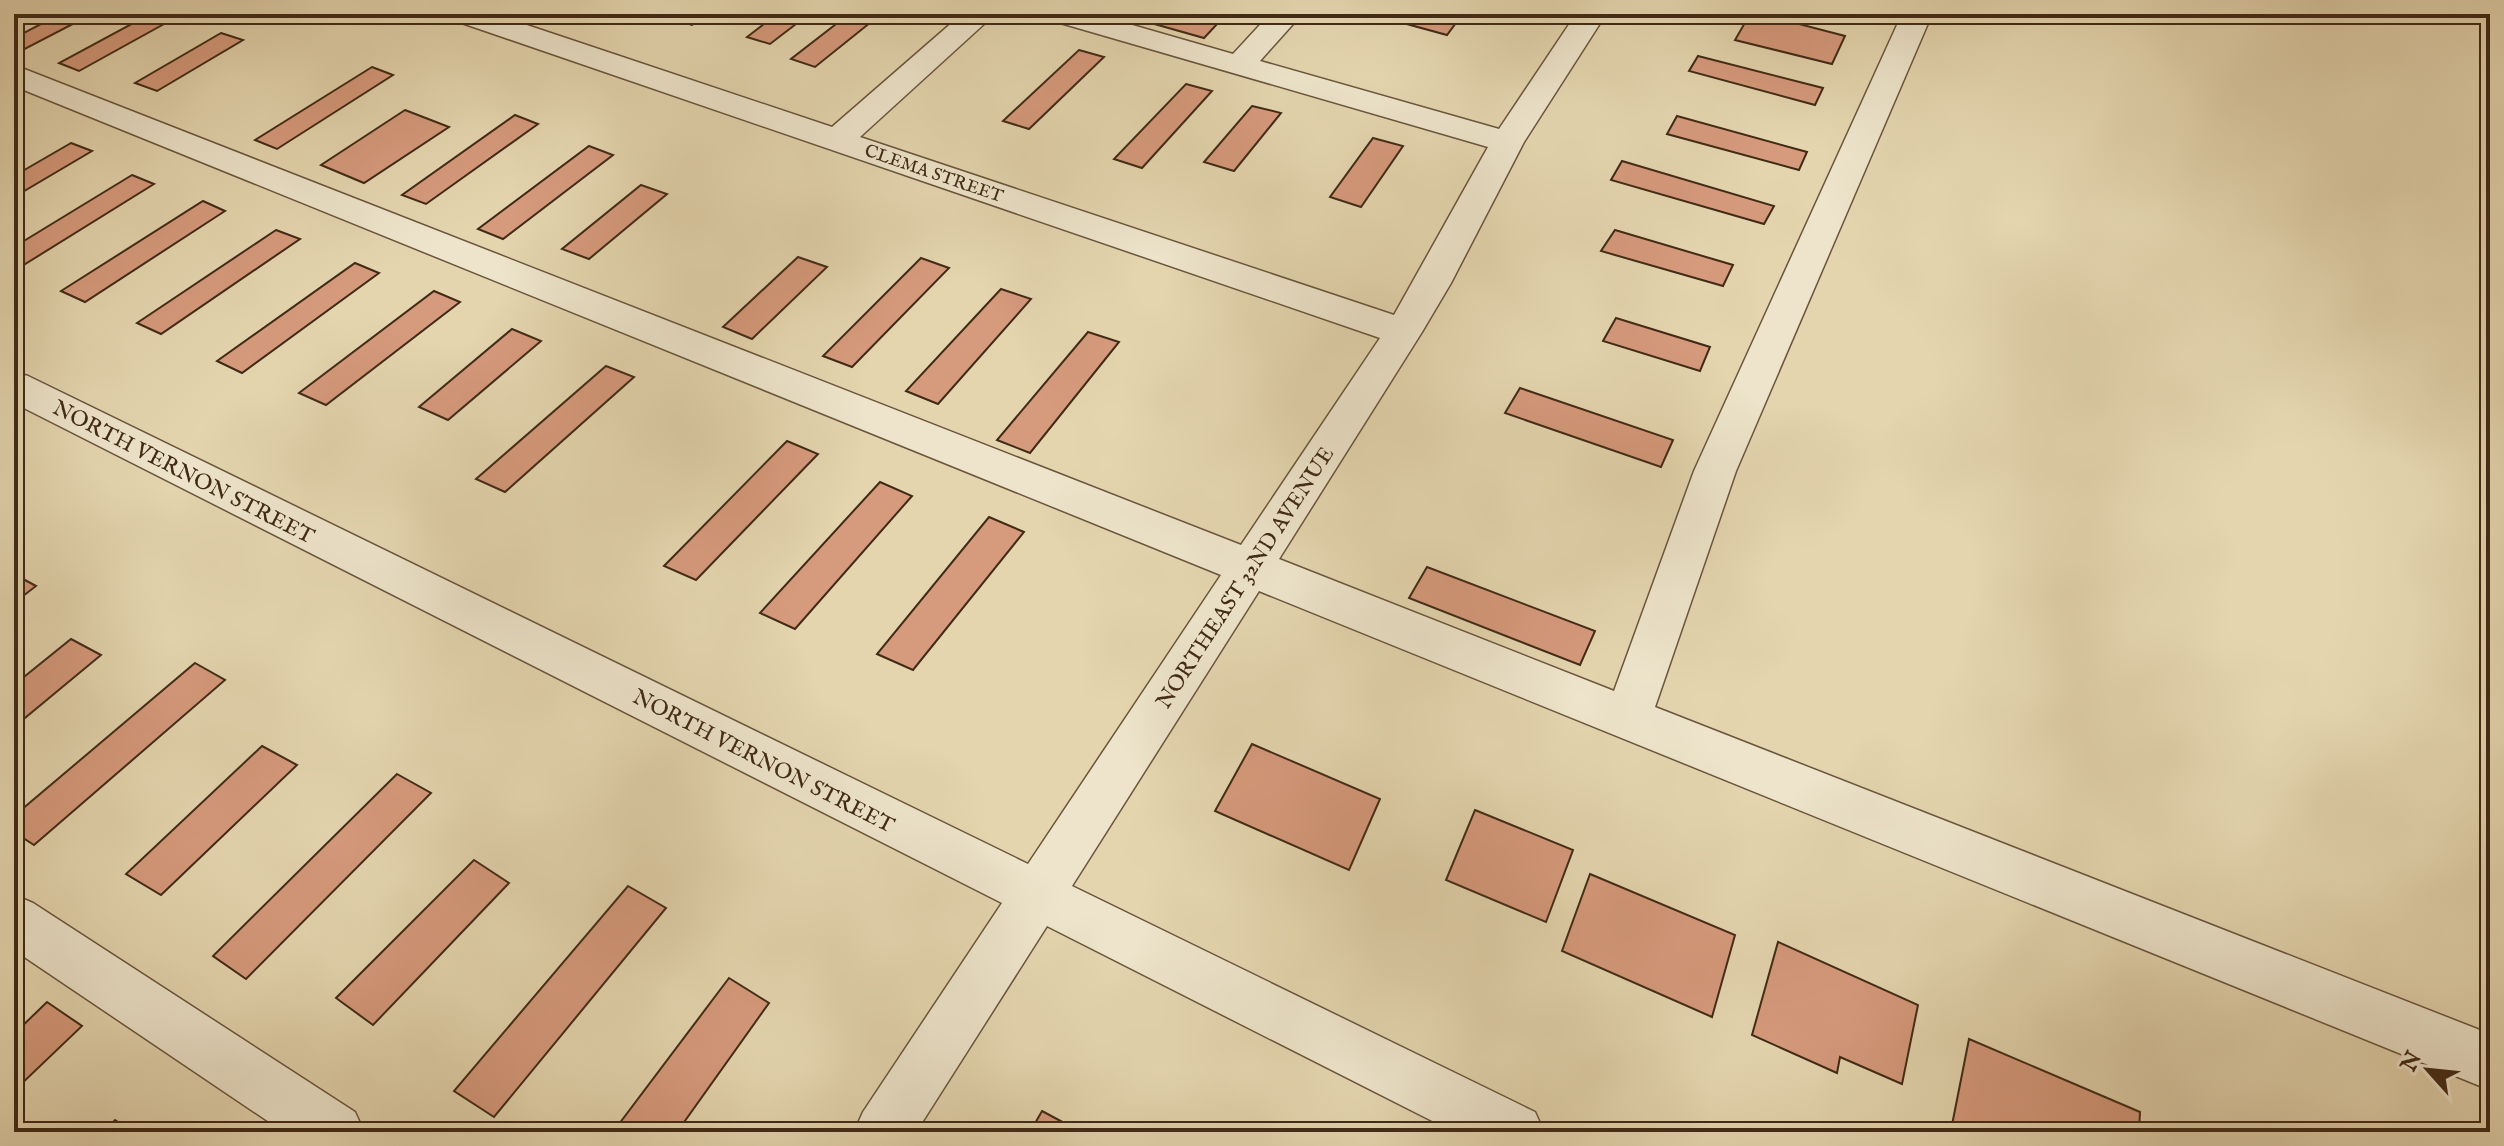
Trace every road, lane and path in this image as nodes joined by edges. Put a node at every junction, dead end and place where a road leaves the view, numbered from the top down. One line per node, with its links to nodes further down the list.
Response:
1 (464, 14): 9 (street, CLEMA STREET)
2 (980, 14): 9 (street)
3 (1061, 14): 7 (street)
4 (1287, 14): 7 (street)
5 (1591, 14): 10 (street, NORTHEAST 32ND AVENUE)
6 (1917, 14): 14 (street)
7 (1240, 65): 10 (street)
8 (14, 75): 13 (street)
9 (837, 140): 11 (street, CLEMA STREET)
10 (1507, 142): 11 (street, NORTHEAST 32ND AVENUE)
11 (1403, 332): 13 (street, NORTHEAST 32ND AVENUE)
12 (14, 386): 15 (street, NORTH VERNON STREET)
13 (1249, 569): 14 (street); 15 (street, NORTHEAST 32ND AVENUE)
14 (1627, 719): 17 (street)
15 (1036, 896): 19 (street, NORTHEAST 32ND AVENUE); 20 (street, NORTH VERNON STREET)
16 (14, 920): 18 (street)
17 (2490, 1062)
18 (335, 1132)
19 (883, 1132)
20 (1515, 1132)

